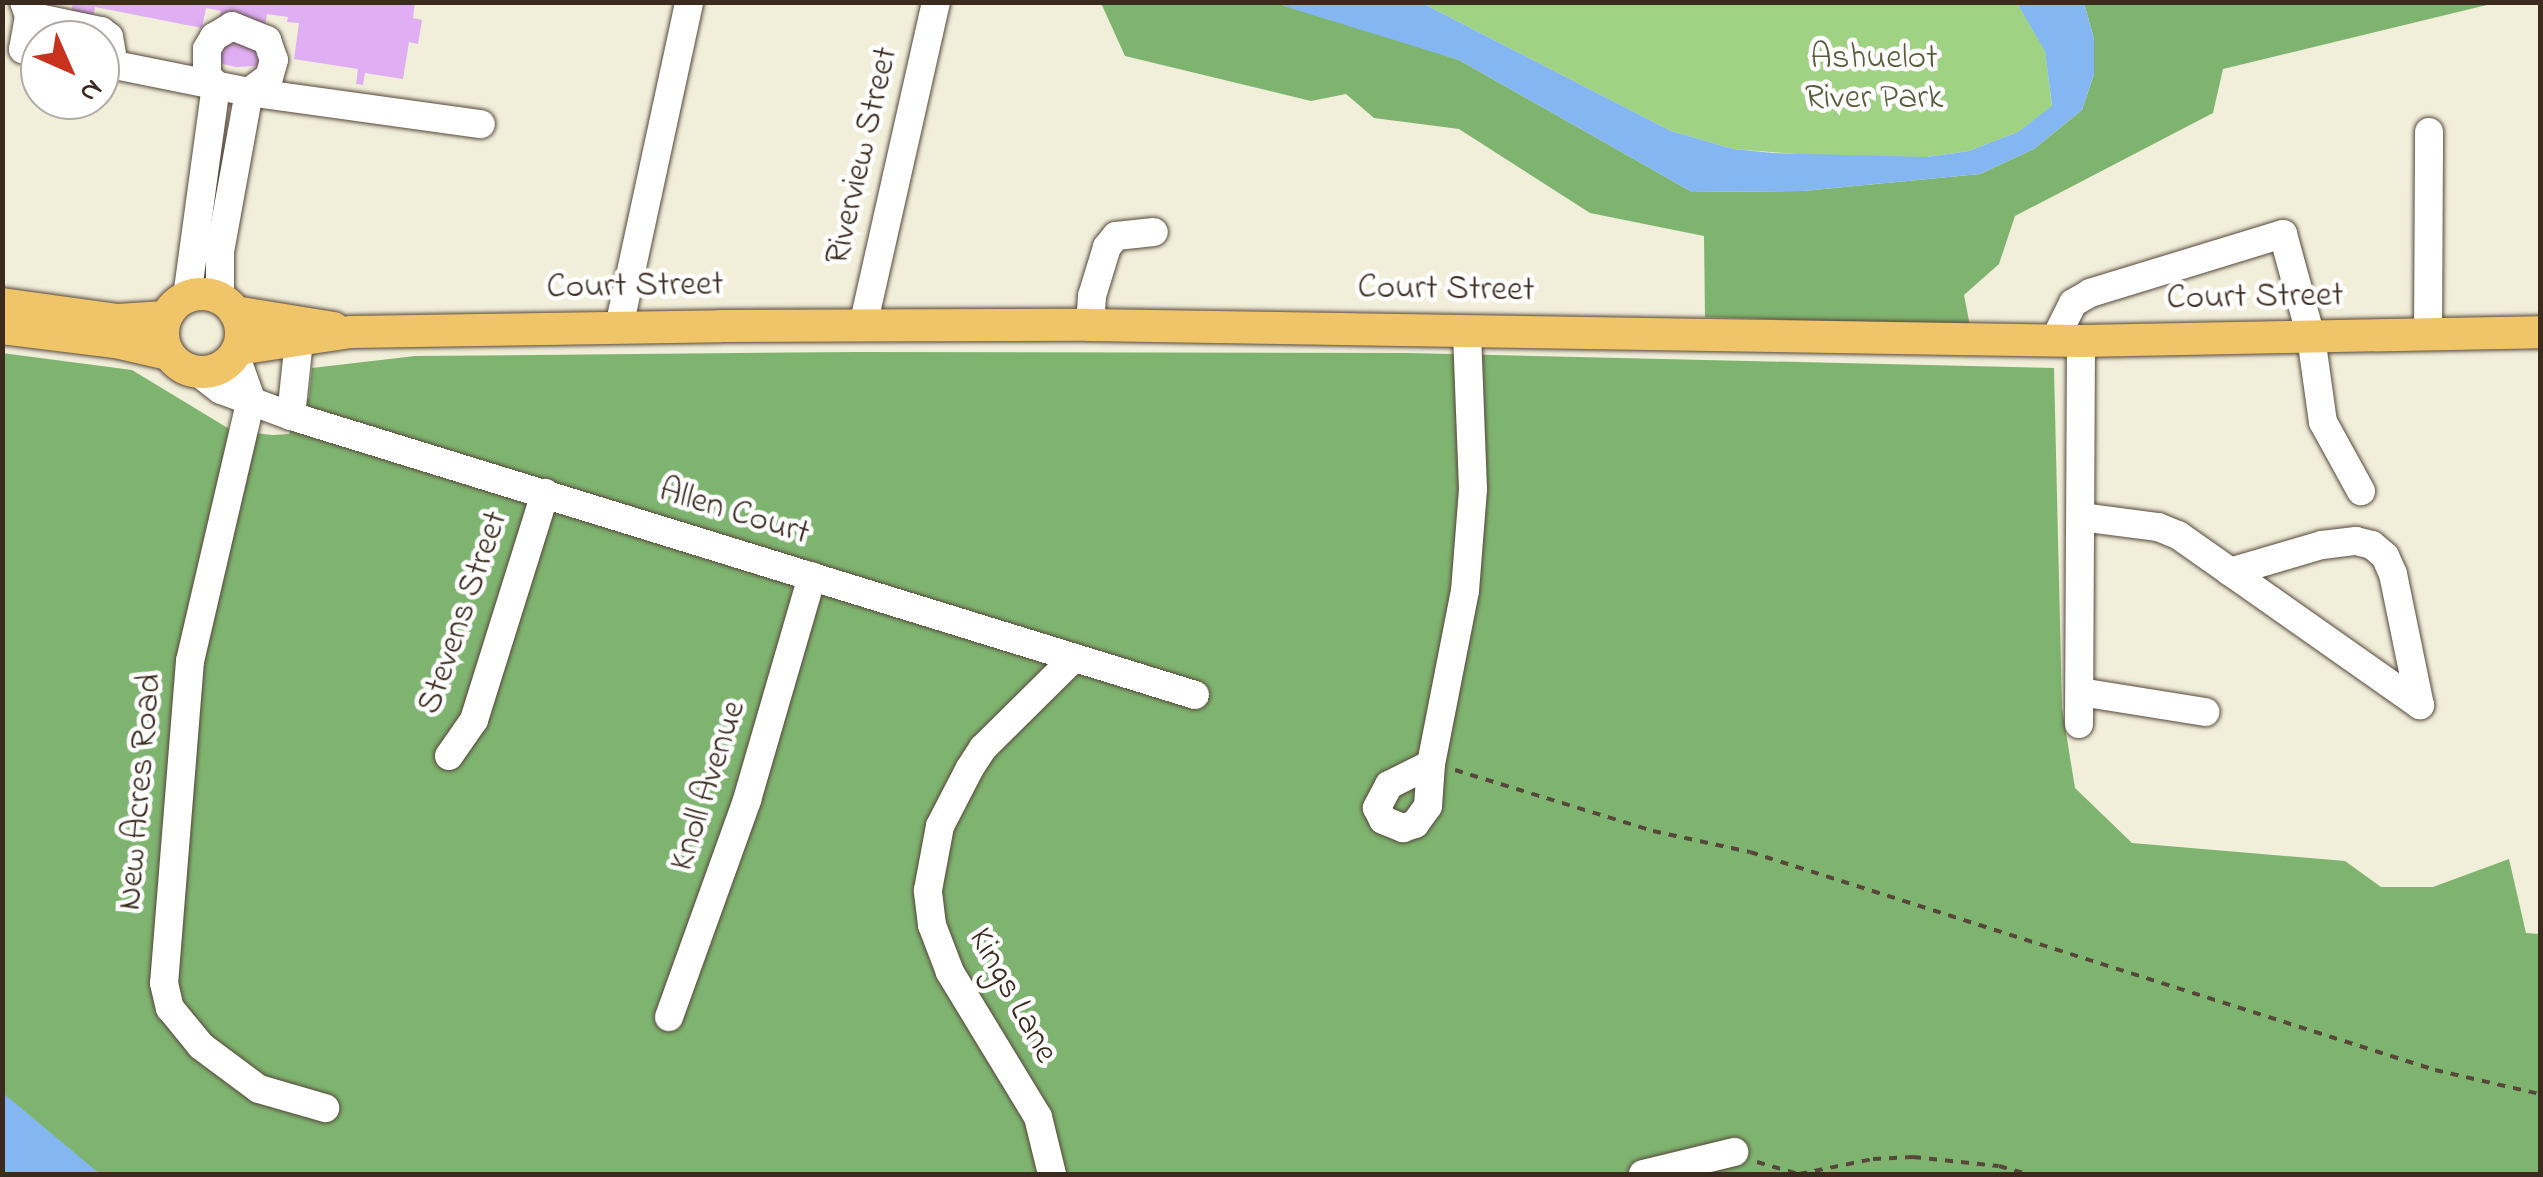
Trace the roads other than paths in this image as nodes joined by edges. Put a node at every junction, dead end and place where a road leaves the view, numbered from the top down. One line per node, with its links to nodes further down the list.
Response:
1 (688, 2): 15 (street)
2 (936, 2): 14 (street, Riverview Street)
3 (26, 9): 4 (street)
4 (65, 20)
5 (120, 67): 6 (street)
6 (216, 86): 7 (street); 7 (street); 12 (street)
7 (249, 92): 8 (street); 12 (street)
8 (480, 124)
9 (2428, 132): 21 (street)
10 (1154, 232): 13 (street)
11 (2, 304): 12 (main road, Court Street)
12 (202, 306): 17 (main road, Court Street); 24 (main road); 25 (main road)
13 (1090, 324): 14 (main road, Court Street); 18 (main road, Court Street)
14 (863, 326): 15 (main road, Court Street)
15 (619, 327): 17 (main road, Court Street)
16 (2, 328): 25 (main road)
17 (351, 332): 22 (main road, Court Street)
18 (1466, 332): 23 (main road, Court Street); 40 (street)
19 (2540, 332): 21 (main road, Court Street)
20 (2310, 336): 21 (main road, Court Street); 23 (main road, Court Street); 23 (street); 29 (street)
21 (2428, 336)
22 (298, 340): 24 (main road, Court Street); 28 (street)
23 (2068, 340): 31 (street)
24 (237, 351): 26 (main road, Court Street); 27 (street)
25 (168, 354): 26 (main road)
26 (200, 373): 27 (street, Allen Court)
27 (252, 399): 28 (street, Allen Court); 42 (street, New Acres Road)
28 (291, 416): 30 (street, Allen Court)
29 (2361, 491)
30 (545, 493): 33 (street, Allen Court); 39 (street, Stevens Street)
31 (2081, 517): 32 (street); 35 (street)
32 (2230, 572): 32 (street)
33 (812, 576): 34 (street, Allen Court); 41 (street, Knoll Avenue)
34 (1074, 658): 36 (street, Allen Court); 44 (street, Kings Lane)
35 (2080, 692): 37 (street); 38 (street)
36 (1195, 695)
37 (2205, 712)
38 (2079, 724)
39 (449, 756)
40 (1431, 764)
41 (669, 1017)
42 (325, 1108)
43 (1734, 1152): 45 (street)
44 (1052, 1174)
45 (1643, 1174)

